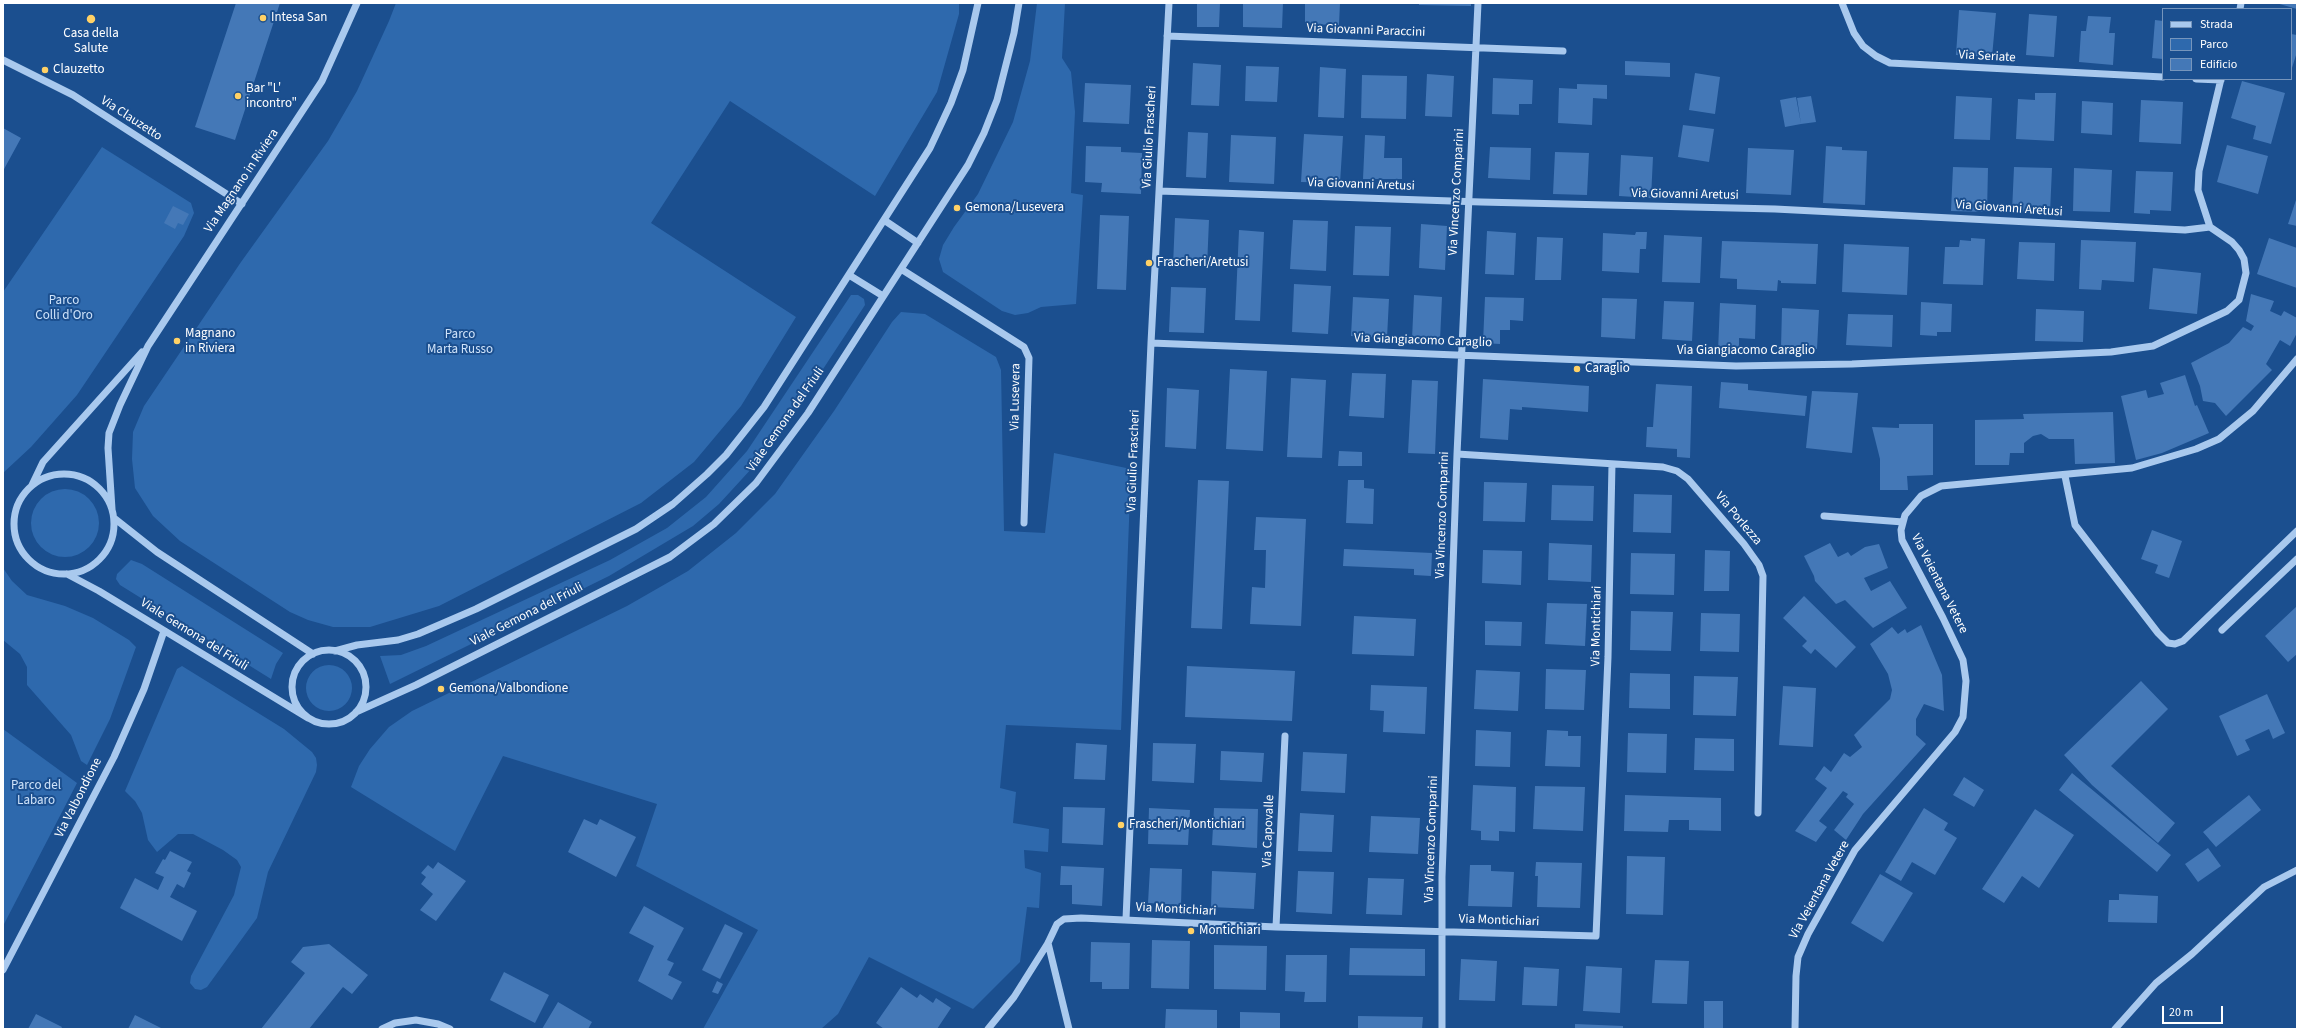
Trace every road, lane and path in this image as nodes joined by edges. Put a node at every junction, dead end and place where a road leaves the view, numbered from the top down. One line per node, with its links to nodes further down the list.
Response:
1 (357, 3): 15 (street, Via Magnano in Riviera)
2 (978, 3): 16 (street, Viale Gemona del Friuli)
3 (1019, 3): 18 (street, Viale Gemona del Friuli)
4 (1169, 3): 7 (street, Via Giulio Frascheri)
5 (1478, 3): 8 (street, Via Vincenzo Comparini)
6 (1842, 3): 11 (street, Via Seriate)
7 (1167, 36): 8 (street, Via Giovanni Paraccini); 13 (street, Via Giulio Frascheri)
8 (1477, 48): 9 (street, Via Giovanni Paraccini); 14 (street, Via Vincenzo Comparini)
9 (1563, 51)
10 (3, 60): 15 (street, Via Clauzetto)
11 (2162, 77)
12 (2221, 80): 17 (street)
13 (1159, 191): 14 (street, Via Giovanni Aretusi); 22 (street, Via Giulio Frascheri)
14 (1468, 201): 17 (street, Via Giovanni Aretusi); 24 (street, Via Vincenzo Comparini)
15 (242, 204): 23 (street, Via Magnano in Riviera)
16 (884, 220): 18 (street); 20 (street, Viale Gemona del Friuli)
17 (2210, 227): 24 (street, Via Giangiacomo Caraglio)
18 (918, 243): 19 (street, Viale Gemona del Friuli)
19 (901, 269): 21 (street, Viale Gemona del Friuli); 34 (street, Via Lusevera)
20 (849, 275): 21 (street); 40 (street, Viale Gemona del Friuli)
21 (883, 296): 42 (street, Viale Gemona del Friuli)
22 (1151, 343): 24 (street, Via Giangiacomo Caraglio); 47 (street, Via Giulio Frascheri)
23 (148, 346): 29 (street, Via Magnano in Riviera); 30 (street, Via Magnano in Riviera)
24 (1462, 354): 26 (street, Via Vincenzo Comparini)
25 (2297, 359): 28 (street, Via Veientana Vetere)
26 (1457, 454): 27 (street, Via Porlezza); 49 (street, Via Vincenzo Comparini)
27 (1612, 464): 45 (street, Via Porlezza); 49 (street, Via Montichiari)
28 (2065, 476): 33 (street, Via Veientana Vetere); 35 (street)
29 (32, 485): 30 (street); 37 (street)
30 (112, 509): 32 (street)
31 (1824, 516): 33 (street)
32 (114, 518): 37 (street); 41 (street)
33 (1903, 522): 57 (street, Via Veientana Vetere)
34 (1024, 523)
35 (2297, 531)
36 (2297, 559): 38 (street)
37 (66, 574): 39 (street, Viale Gemona del Friuli)
38 (2222, 630)
39 (164, 631): 43 (street, Viale Gemona del Friuli); 51 (street, Via Valbondione)
40 (336, 651): 41 (street); 42 (street)
41 (313, 654): 43 (street)
42 (356, 712): 43 (street)
43 (308, 718)
44 (1285, 736): 48 (street, Via Capovalle)
45 (1758, 813)
46 (2297, 870): 58 (street)
47 (1126, 919): 48 (street, Via Montichiari); 50 (street, Via Montichiari)
48 (1276, 927): 49 (street, Via Montichiari)
49 (1442, 931): 56 (street, Via Vincenzo Comparini)
50 (1048, 943): 54 (street, Via Montichiari); 55 (street)
51 (3, 970)
52 (382, 1029): 53 (street)
53 (450, 1029)
54 (988, 1029)
55 (1069, 1029)
56 (1442, 1029)
57 (1795, 1029)
58 (2115, 1029)

